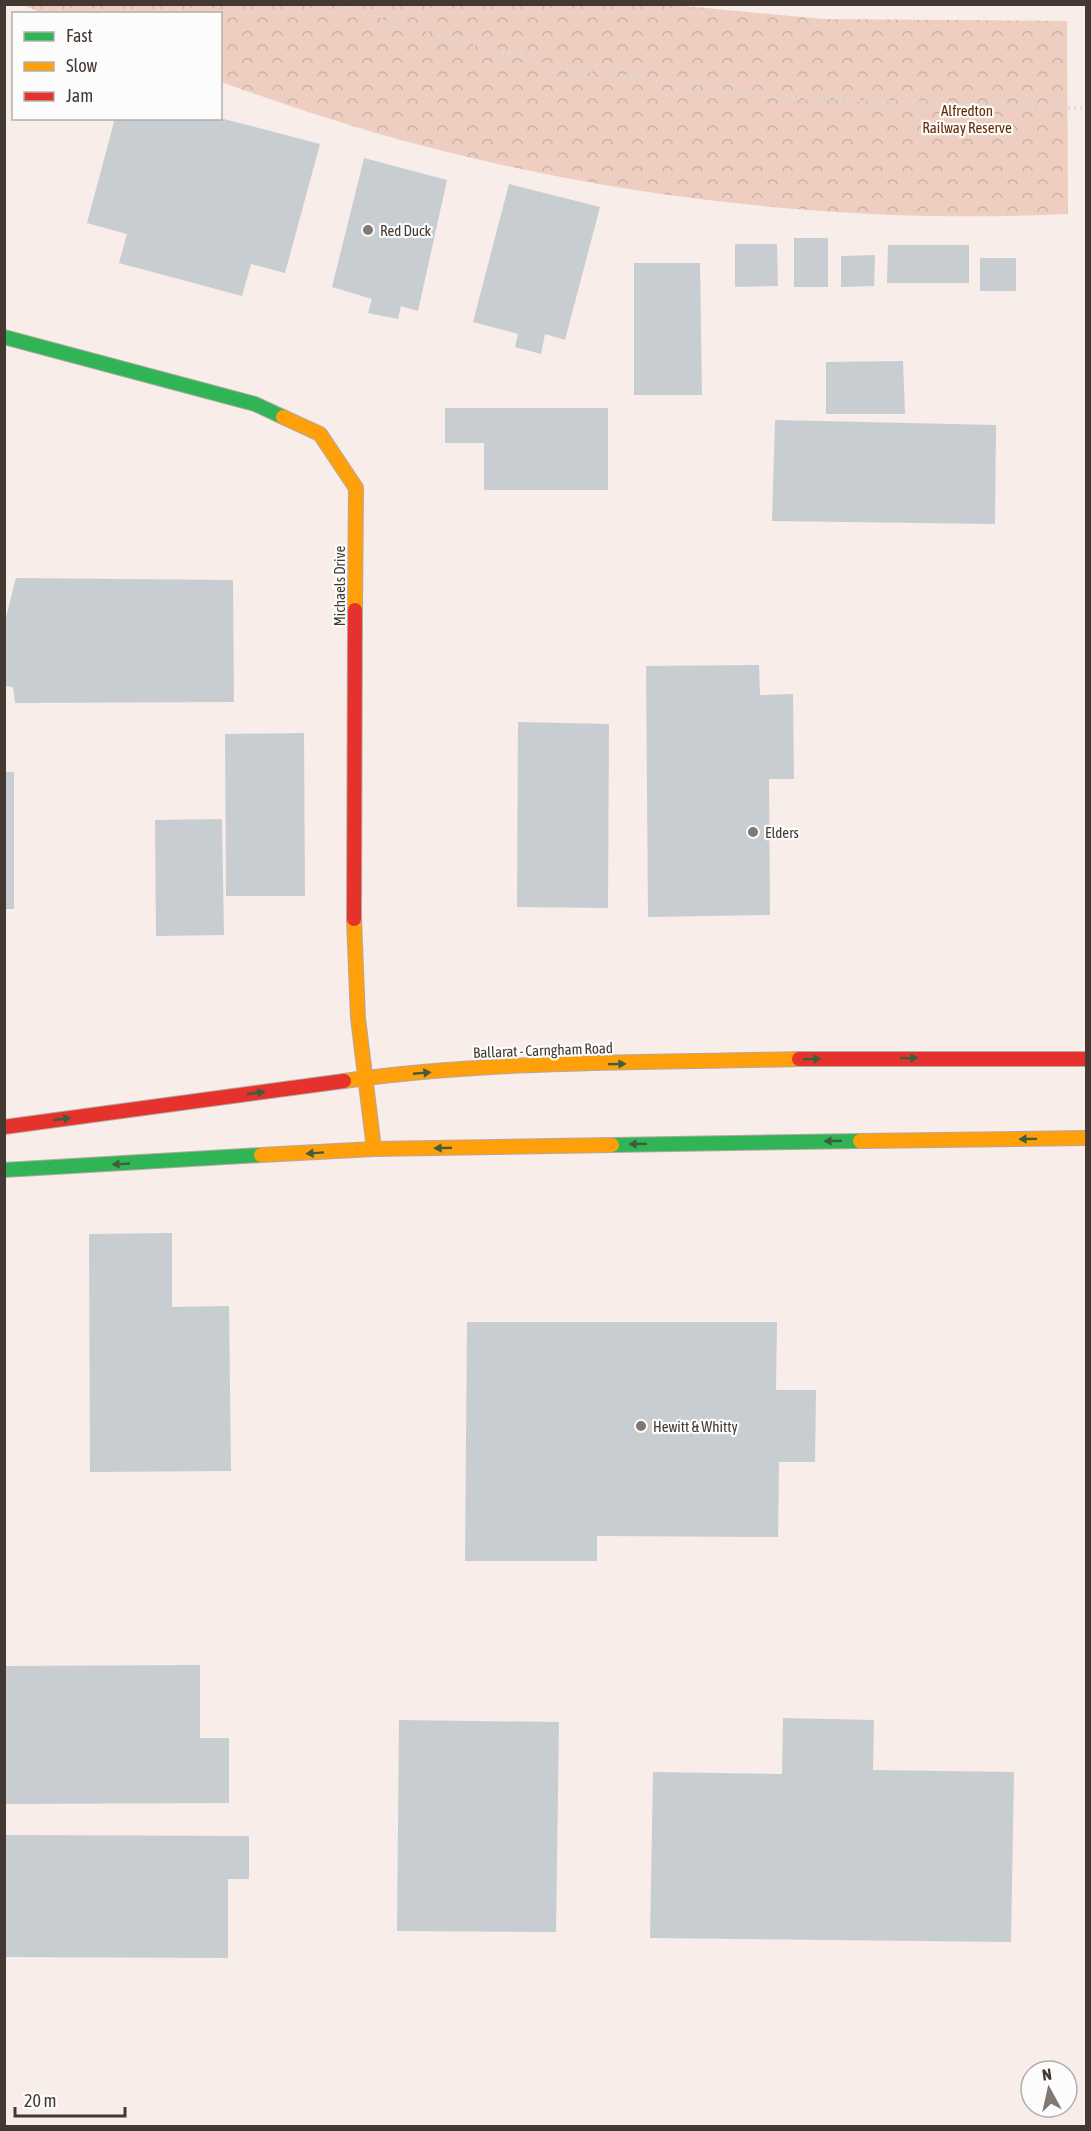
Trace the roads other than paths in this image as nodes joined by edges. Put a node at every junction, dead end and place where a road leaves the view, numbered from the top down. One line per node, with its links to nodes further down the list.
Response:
1 (4, 337): 3 (main road, Michaels Drive)
2 (1086, 1059): 3 (main road, Ballarat - Carngham Road, one-way to 2)
3 (364, 1078): 4 (main road, Ballarat - Carngham Road, one-way to 3); 6 (main road, Michaels Drive)
4 (4, 1126)
5 (1086, 1138): 6 (main road, one-way to 6)
6 (374, 1149): 7 (main road, one-way to 7)
7 (4, 1170)

